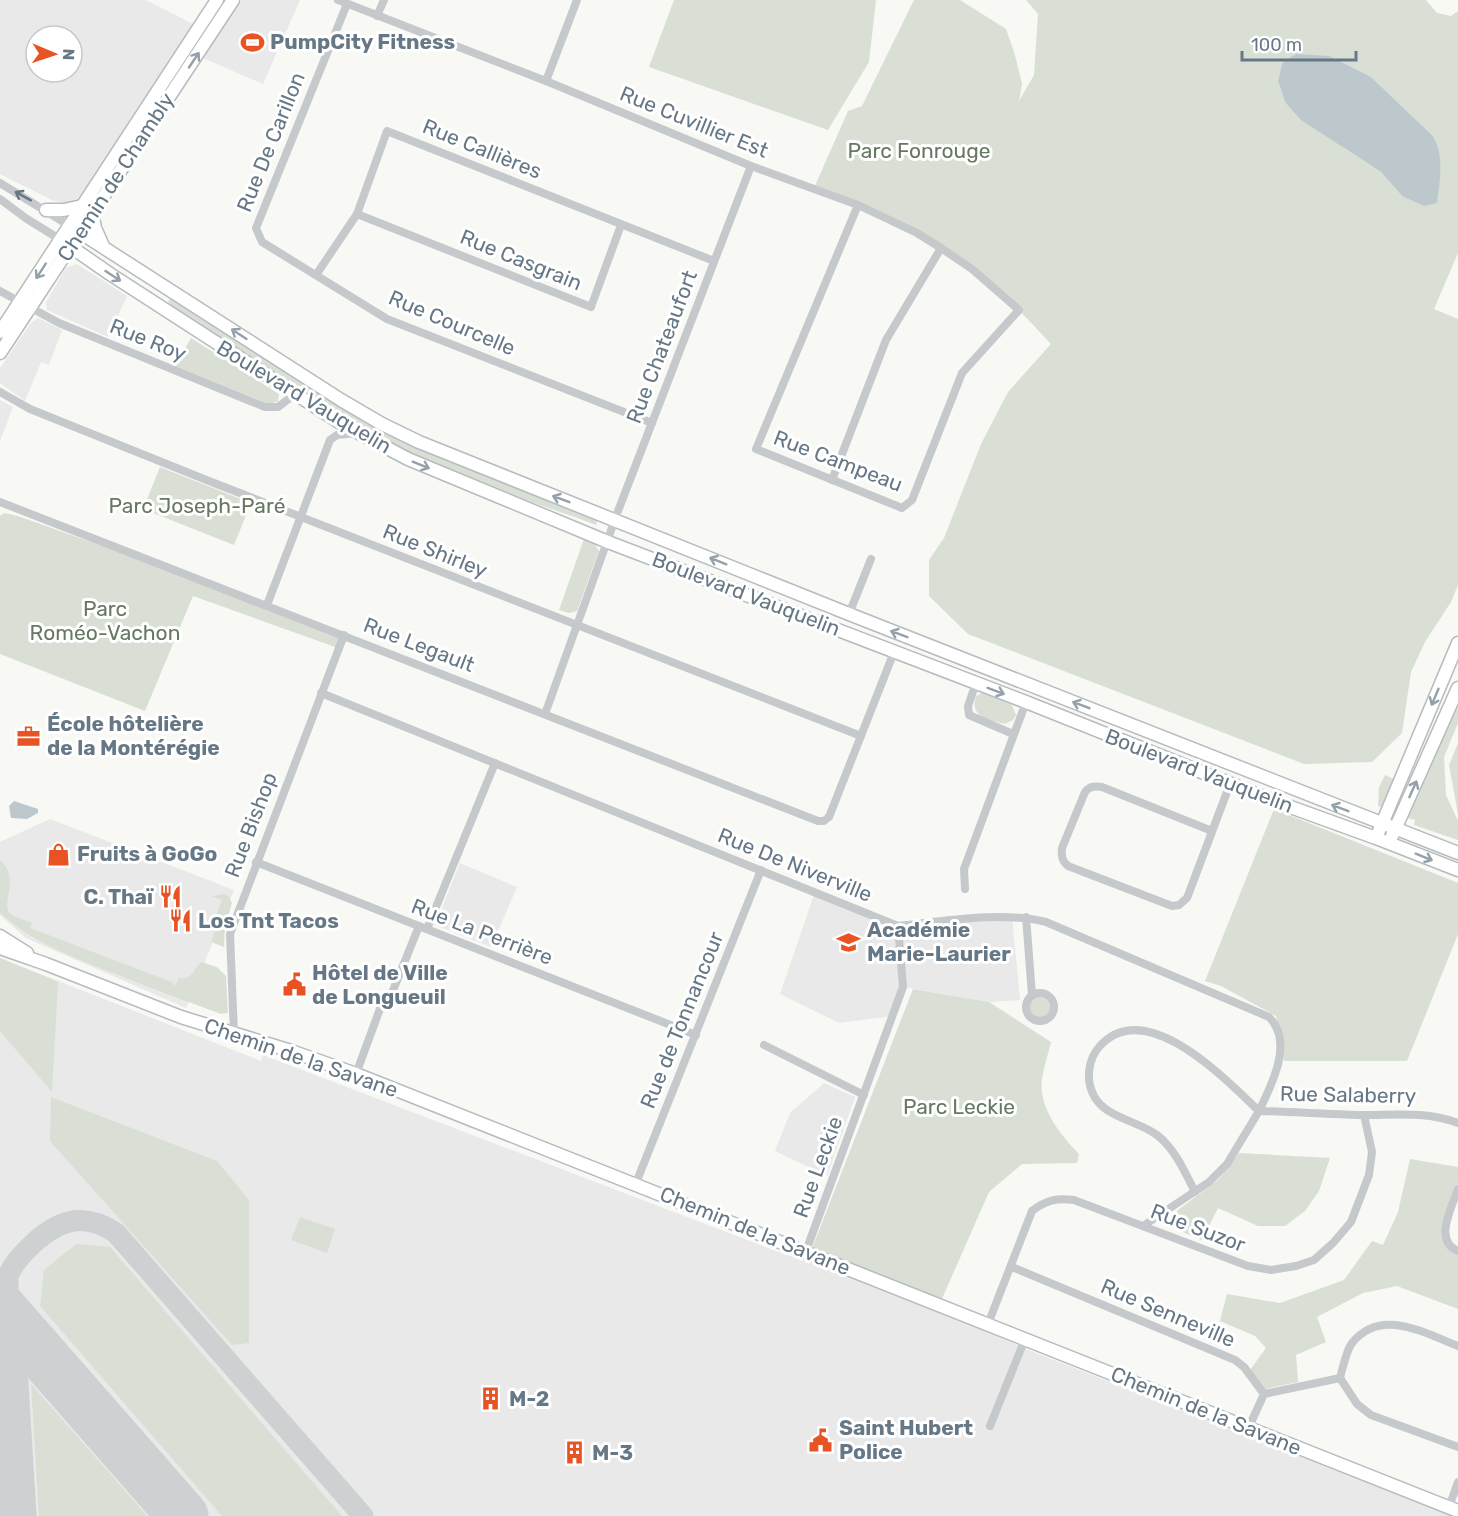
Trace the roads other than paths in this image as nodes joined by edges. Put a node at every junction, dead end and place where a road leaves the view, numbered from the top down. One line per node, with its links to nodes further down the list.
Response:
1 (217, 0): 13 (street, Chemin de Chambly)
2 (233, 0): 13 (street, Chemin de Chambly, one-way to 2)
3 (338, 0): 6 (street, Rue Cuvillier Est)
4 (384, 0): 7 (street)
5 (577, 0): 8 (street)
6 (347, 4): 7 (street, Rue Cuvillier Est); 17 (street, Rue De Carillon)
7 (377, 16): 8 (street, Rue Cuvillier Est)
8 (546, 81): 9 (street, Rue Cuvillier Est)
9 (751, 166): 12 (street, Rue Cuvillier Est); 22 (street, Rue Chateaufort)
10 (0, 183): 14 (street, one-way to 10)
11 (0, 199): 19 (street)
12 (858, 205): 21 (street, Rue Cuvillier Est); 33 (street, Rue Campeau)
13 (87, 209): 14 (street); 18 (street, Chemin de Chambly); 20 (street)
14 (46, 210): 18 (street)
15 (357, 214): 16 (street, Rue Casgrain); 16 (street, Rue Callières); 23 (street, Rue Callières)
16 (621, 225): 22 (street, Rue Callières)
17 (256, 228): 23 (street, Rue Courcelle)
18 (75, 229): 19 (street, Chemin de Chambly); 20 (street, Boulevard Vauquelin)
19 (65, 244): 25 (street, Chemin de Chambly); 30 (street, Boulevard Vauquelin, one-way to 30)
20 (104, 247): 36 (street, Boulevard Vauquelin, one-way to 20)
21 (941, 248): 26 (street, Rue Cuvillier Est); 33 (street)
22 (714, 261): 31 (street, Rue Chateaufort)
23 (316, 275): 31 (street, Rue Courcelle)
24 (0, 291): 25 (street, Rue Roy)
25 (26, 305): 27 (street, Chemin de Chambly); 28 (street, Chemin de Chambly); 30 (street, Rue Roy)
26 (1019, 310): 33 (street, Rue Campeau)
27 (0, 332)
28 (0, 353)
29 (0, 392): 35 (street, Rue Shirley)
30 (295, 394): 32 (street, Boulevard Vauquelin)
31 (652, 423): 36 (street, Rue Chateaufort)
32 (358, 433): 35 (street); 37 (street, Boulevard Vauquelin, one-way to 37)
33 (832, 480)
34 (0, 502): 39 (street, Rue Legault)
35 (301, 517): 39 (street); 41 (street, Rue Shirley)
36 (616, 520): 37 (street, Rue Chateaufort); 40 (street, Boulevard Vauquelin, one-way to 36)
37 (609, 542): 41 (street, Rue Chateaufort); 44 (street, Boulevard Vauquelin)
38 (871, 559): 40 (street, Boulevard Vauquelin)
39 (267, 605): 42 (street, Rue Legault)
40 (849, 614): 54 (street, Boulevard Vauquelin, one-way to 40)
41 (578, 624): 49 (street, Rue Chateaufort); 51 (street, Rue Shirley)
42 (344, 635): 47 (street, Rue Bishop); 49 (street, Rue Legault)
43 (1458, 643): 54 (street, one-way to 54)
44 (894, 652): 45 (street, Boulevard Vauquelin); 51 (street)
45 (976, 683): 48 (street, Boulevard Vauquelin, one-way to 48); 50 (street)
46 (1458, 688): 55 (street, one-way to 46)
47 (321, 693): 52 (street, Rue De Niverville); 60 (street, Rue Bishop)
48 (1026, 702): 50 (street); 53 (street, Boulevard Vauquelin)
49 (545, 714): 51 (street, Rue Legault)
50 (1013, 734): 63 (street)
51 (861, 736)
52 (495, 763): 61 (street, Rue De Niverville); 66 (street)
53 (1230, 784): 56 (street); 57 (street, Boulevard Vauquelin)
54 (1382, 824): 55 (street, Boulevard Vauquelin); 57 (street)
55 (1395, 829): 58 (street); 59 (street, Boulevard Vauquelin)
56 (1212, 831): 56 (street)
57 (1376, 838): 58 (street, Boulevard Vauquelin)
58 (1390, 843): 62 (street, Boulevard Vauquelin, one-way to 62)
59 (1458, 853)
60 (256, 862): 66 (street, Rue La Perrière); 71 (street, Rue Bishop)
61 (761, 870): 65 (street, Rue De Niverville); 72 (street, Rue de Tonnancour)
62 (1458, 870)
63 (965, 889)
64 (1026, 917): 65 (street, Rue De Niverville); 70 (street); 76 (street, Rue De Niverville)
65 (898, 926): 75 (street, Rue Leckie)
66 (423, 928): 72 (street, Rue La Perrière); 74 (street)
67 (0, 936): 69 (street, Chemin de la Savane)
68 (0, 948): 69 (street, Chemin de la Savane)
69 (46, 964): 71 (street, Chemin de la Savane)
70 (1032, 995)
71 (234, 1034): 74 (street, Chemin de la Savane)
72 (696, 1035): 79 (street, Rue de Tonnancour)
73 (764, 1045): 75 (street, Rue Leckie)
74 (356, 1074): 79 (street, Chemin de la Savane)
75 (864, 1095): 83 (street, Rue Leckie)
76 (1259, 1111): 77 (street, Rue Salaberry); 81 (street, Rue Salaberry); 81 (street)
77 (1364, 1115): 78 (street, Rue Salaberry); 82 (street, Rue Suzor)
78 (1458, 1123)
79 (636, 1183): 83 (street, Chemin de la Savane)
80 (1458, 1189): 84 (street)
81 (1195, 1192): 82 (street, Rue Salaberry)
82 (1143, 1226): 85 (street, Rue Suzor)
83 (806, 1251): 86 (street, Chemin de la Savane)
84 (1458, 1251)
85 (1012, 1267): 86 (street, Rue Suzor); 90 (street, Rue Senneville)
86 (988, 1324): 87 (street, Chemin de la Savane)
87 (1025, 1339): 91 (street); 92 (street, Chemin de la Savane)
88 (1458, 1346): 89 (street)
89 (1340, 1378): 90 (street); 93 (street)
90 (1264, 1394): 92 (street)
91 (990, 1426)
92 (1249, 1427): 95 (street, Chemin de la Savane)
93 (1458, 1447)
94 (1458, 1482): 95 (street)
95 (1453, 1509)

